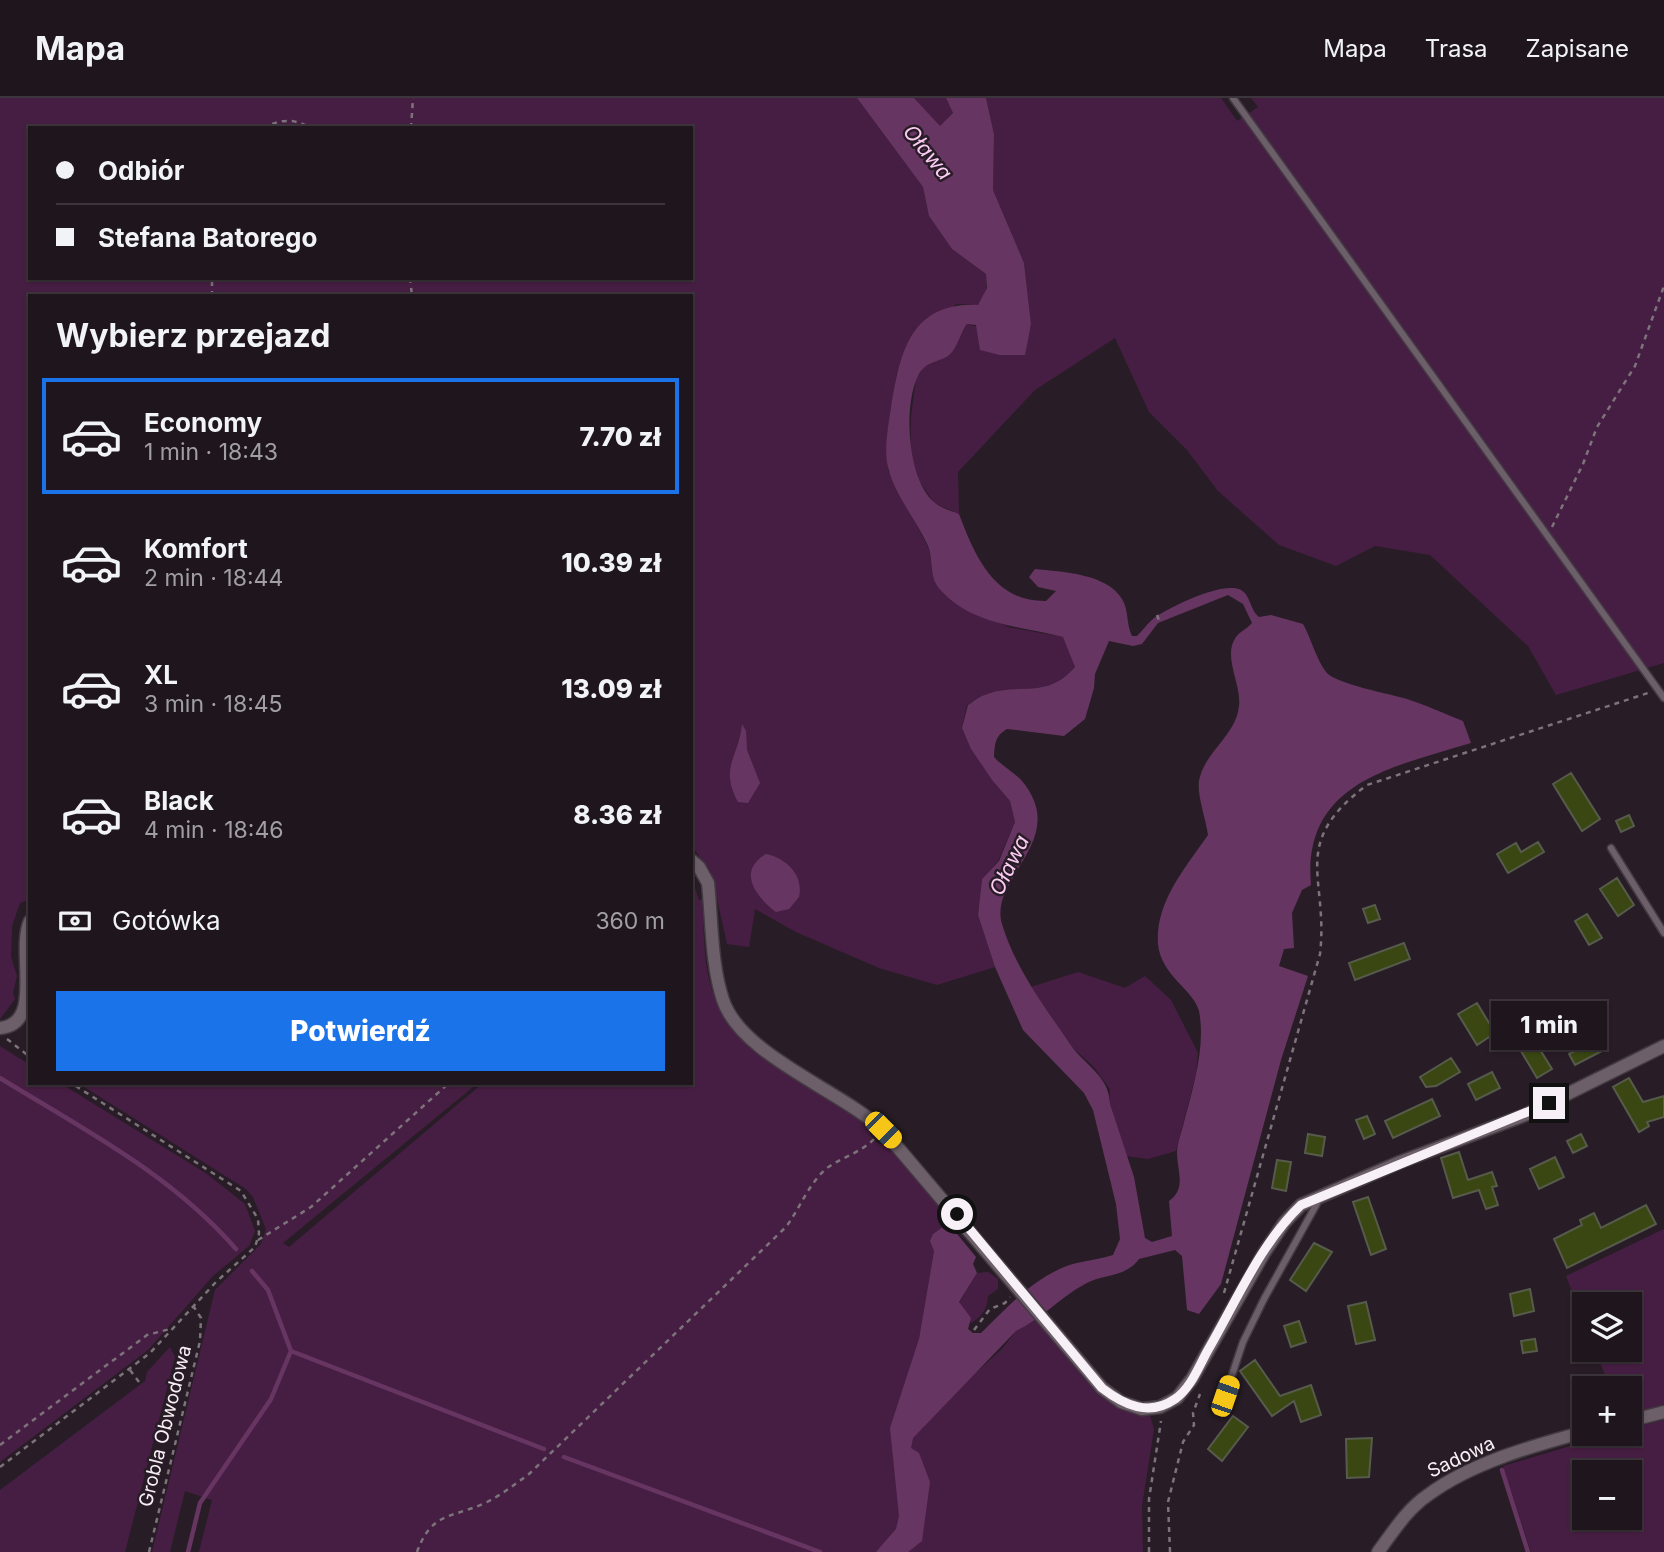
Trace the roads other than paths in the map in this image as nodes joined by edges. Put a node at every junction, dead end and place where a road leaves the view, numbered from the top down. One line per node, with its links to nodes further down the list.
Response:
1 (1233, 98): 2 (lane)
2 (1664, 698)
3 (1611, 848): 6 (lane)
4 (693, 862): 9 (street)
5 (28, 929): 7 (street)
6 (1664, 933)
7 (0, 1030)
8 (1664, 1046): 9 (street)
9 (1320, 1196): 10 (lane)
10 (1225, 1396)
11 (1664, 1412): 12 (street)
12 (1642, 1418)
13 (1572, 1436): 14 (street, Sadowa)
14 (1378, 1552)

